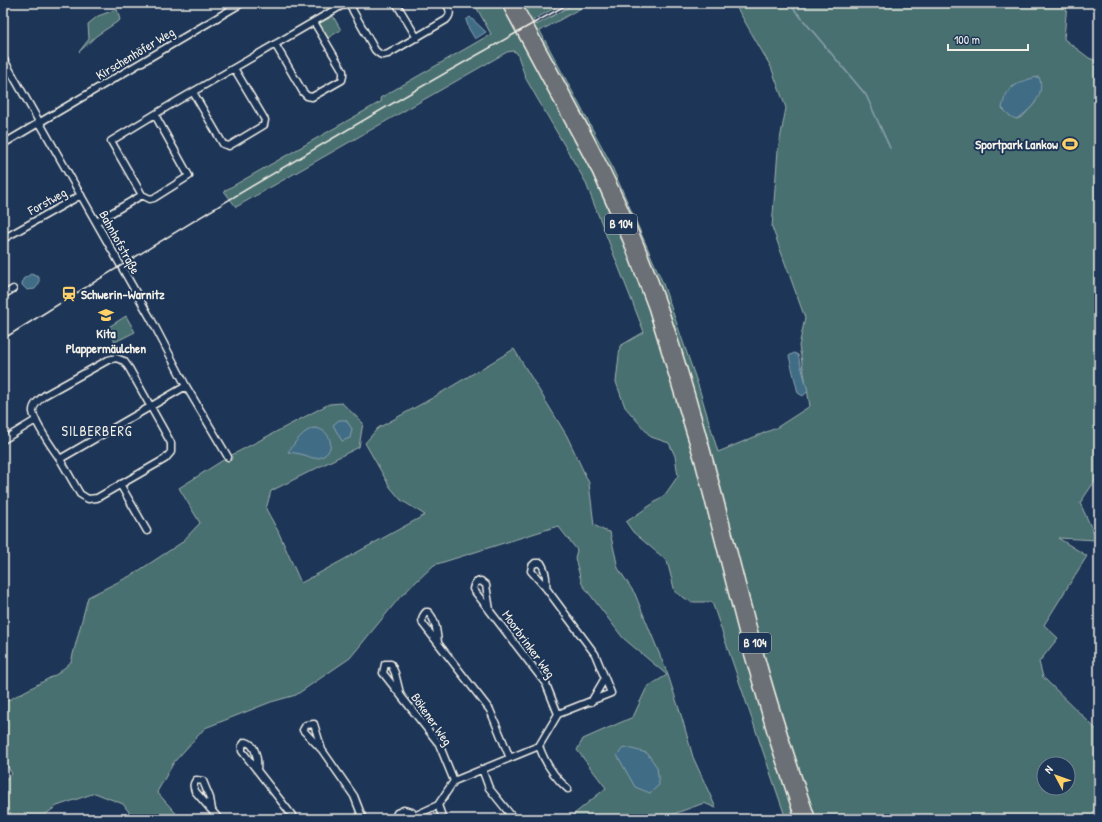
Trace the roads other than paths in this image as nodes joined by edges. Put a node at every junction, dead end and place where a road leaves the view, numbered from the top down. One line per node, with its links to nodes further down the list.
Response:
1 (242, 3): 15 (street, Kirschenhöfer Weg)
2 (358, 3): 7 (street)
3 (396, 3): 9 (street)
4 (446, 3): 9 (street)
5 (507, 3): 29 (highway, B 104)
6 (515, 3): 29 (highway, B 104)
7 (351, 6): 8 (street); 9 (street)
8 (314, 22): 10 (street); 10 (street)
9 (417, 38)
10 (275, 44): 12 (street)
11 (3, 58): 15 (street, Bahnhofstraße)
12 (234, 68): 13 (street); 13 (street)
13 (193, 92): 14 (street)
14 (155, 114): 18 (street); 18 (street)
15 (39, 122): 16 (street, Kirschenhöfer Weg); 17 (street, Bahnhofstraße)
16 (3, 144)
17 (81, 195): 19 (street, Bahnhofstraße); 20 (street, Forstweg)
18 (142, 195): 19 (street)
19 (96, 222): 23 (street, Bahnhofstraße)
20 (3, 239)
21 (13, 289): 22 (street)
22 (3, 295)
23 (186, 386): 24 (street); 27 (street, Bahnhofstraße)
24 (151, 406): 25 (street); 28 (street); 30 (street)
25 (36, 420): 26 (street); 28 (street)
26 (3, 440)
27 (228, 457)
28 (60, 459): 30 (street)
29 (705, 461): 55 (highway, B 104); 56 (highway, B 104)
30 (120, 484): 31 (street)
31 (147, 531)
32 (546, 588): 35 (street)
33 (490, 610): 38 (street, Moorbrinker Weg)
34 (438, 643): 41 (street)
35 (605, 678): 37 (street); 37 (street)
36 (400, 693): 44 (street, Bökener Weg)
37 (591, 702): 38 (street)
38 (558, 714): 39 (street)
39 (539, 746): 41 (street); 45 (street)
40 (322, 750): 51 (street)
41 (510, 758): 42 (street)
42 (482, 769): 44 (street); 54 (street)
43 (257, 770): 50 (street)
44 (454, 780): 46 (street)
45 (568, 789)
46 (438, 805): 48 (street); 53 (street)
47 (212, 810): 47 (street); 49 (street)
48 (414, 817): 52 (street)
49 (219, 819)
50 (295, 819)
51 (363, 819)
52 (394, 819)
53 (443, 819)
54 (514, 819)
55 (801, 819)
56 (810, 819)

